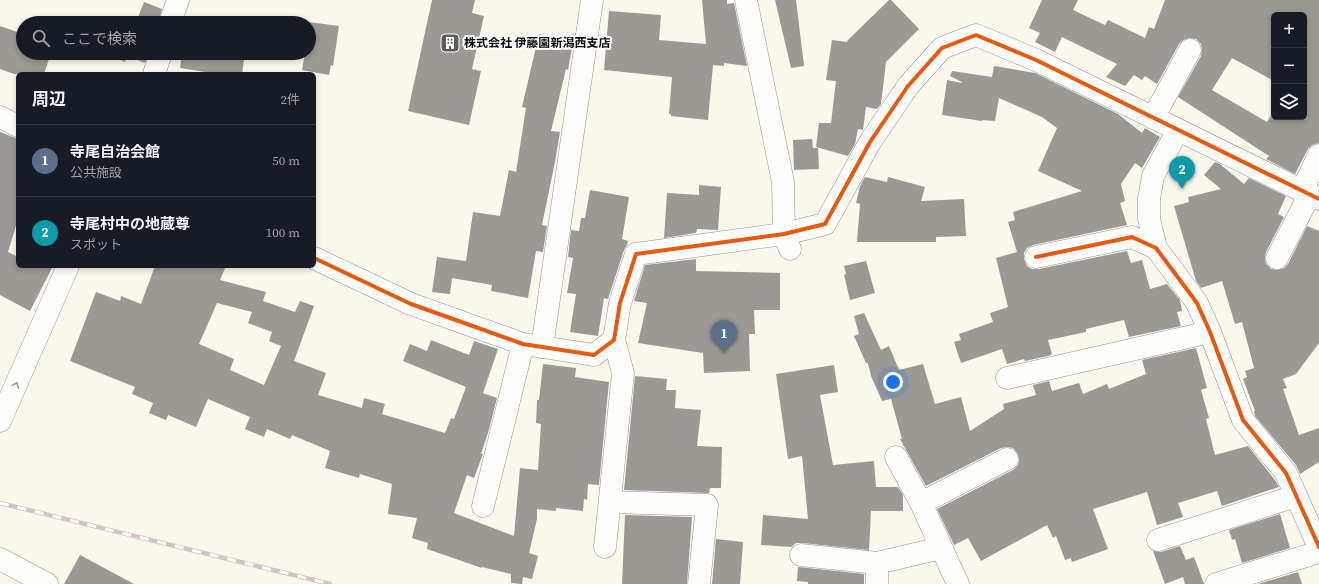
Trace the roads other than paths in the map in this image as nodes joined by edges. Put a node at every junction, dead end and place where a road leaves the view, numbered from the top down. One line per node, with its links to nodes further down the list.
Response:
1 (178, 0): 4 (street)
2 (592, 0): 22 (street)
3 (746, 0): 14 (street)
4 (172, 16)
5 (1190, 50): 9 (street)
6 (158, 60): 7 (street)
7 (155, 72)
8 (0, 117): 10 (street)
9 (1153, 118): 11 (street); 14 (street)
10 (16, 125)
11 (1178, 130): 13 (street); 15 (street)
12 (1319, 155): 13 (street)
13 (1310, 195): 17 (street)
14 (787, 242): 21 (street)
15 (1156, 248): 16 (street); 20 (street)
16 (1036, 256)
17 (1277, 258)
18 (316, 259): 22 (street)
19 (67, 268): 24 (street, one-way to 19)
20 (1210, 332): 23 (street); 27 (street)
21 (614, 340): 22 (street); 28 (street)
22 (532, 345): 30 (street)
23 (1007, 378)
24 (0, 421)
25 (896, 456): 29 (street)
26 (1007, 459): 29 (street)
27 (1296, 496): 31 (street); 33 (street)
28 (610, 502): 32 (street); 40 (street)
29 (921, 503): 34 (street)
30 (483, 506)
31 (1158, 540)
32 (605, 546)
33 (1319, 547)
34 (941, 548): 38 (street); 42 (street)
35 (1319, 552): 43 (street)
36 (801, 555): 38 (street)
37 (0, 559): 39 (street)
38 (877, 563): 41 (street)
39 (47, 584)
40 (698, 584)
41 (877, 584)
42 (958, 584)
43 (1216, 584)

